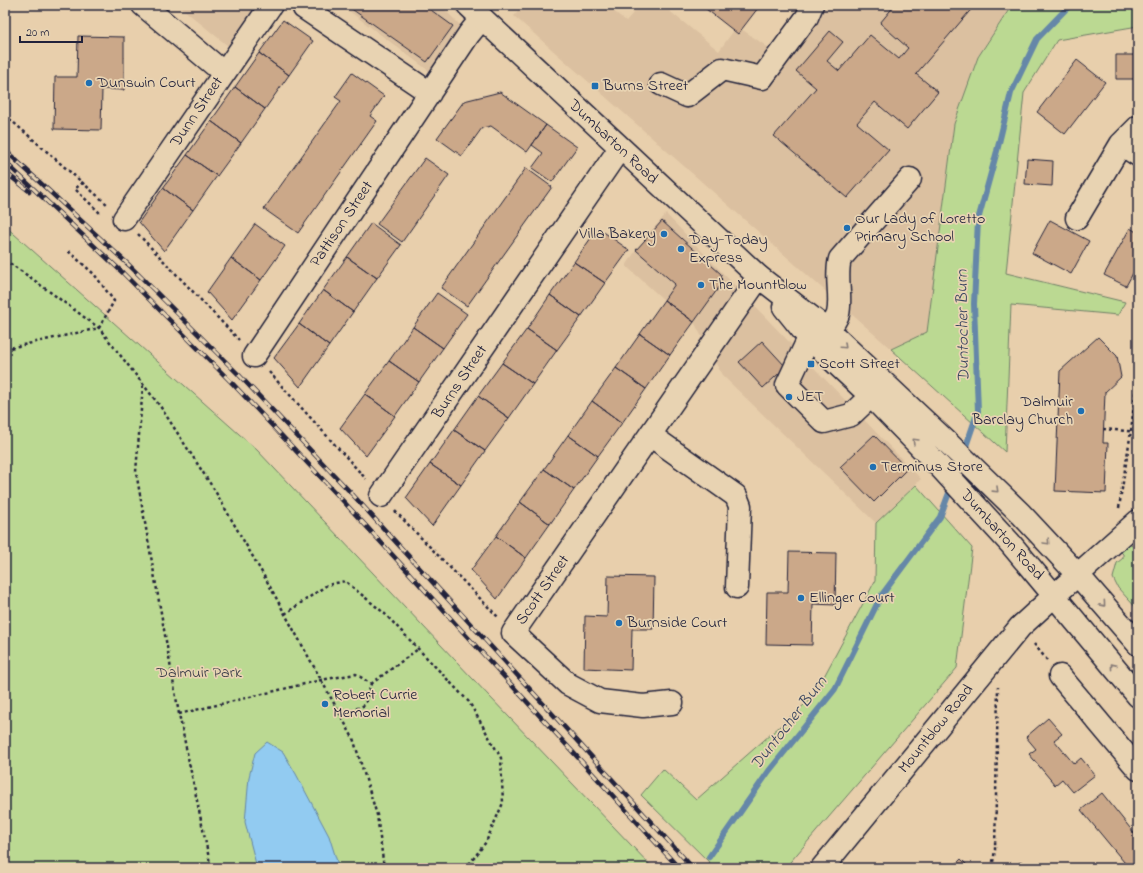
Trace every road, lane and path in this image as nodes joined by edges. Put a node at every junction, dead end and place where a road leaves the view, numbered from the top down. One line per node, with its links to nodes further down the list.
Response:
1 (143, 5): 6 (street)
2 (271, 5): 6 (street, Dunn Street)
3 (812, 5): 7 (street)
4 (304, 8): 8 (street)
5 (475, 12): 8 (street, Pattison Street); 11 (street, Dumbarton Road)
6 (224, 73): 17 (street, Dunn Street)
7 (661, 84)
8 (430, 93): 24 (street, Pattison Street)
9 (5, 115): 14 (path)
10 (1138, 127): 12 (street)
11 (620, 148): 20 (street, Dumbarton Road); 32 (street, Burns Street)
12 (1130, 149): 16 (street)
13 (910, 180): 22 (street)
14 (83, 182): 15 (path); 17 (path)
15 (101, 214)
16 (1077, 218)
17 (124, 219): 24 (path)
18 (67, 250): 21 (path)
19 (5, 260): 21 (path)
20 (759, 278): 22 (street, Dumbarton Road); 31 (street, Scott Street)
21 (99, 328): 23 (path); 26 (path)
22 (819, 335): 27 (street, Dumbarton Road); 27 (street); 35 (street, Dumbarton Road, one-way to 35)
23 (5, 349)
24 (254, 356): 32 (path)
25 (1138, 370): 29 (path)
26 (143, 384): 38 (path); 49 (path)
27 (871, 396): 37 (street, Dumbarton Road, one-way to 27)
28 (1103, 429): 29 (path)
29 (1131, 431): 30 (path); 34 (path)
30 (1138, 432)
31 (650, 435): 36 (street); 40 (street, Scott Street)
32 (381, 496): 40 (path)
33 (1138, 521): 34 (street, Mountblow Road)
34 (1114, 542): 35 (street, Mountblow Road)
35 (1078, 574): 37 (street, Mountblow Road); 41 (street, Dumbarton Road, one-way to 41)
36 (737, 587)
37 (1055, 595): 39 (street, Mountblow Road); 47 (street, Dumbarton Road, one-way to 37)
38 (285, 614): 42 (path); 45 (path)
39 (1020, 628): 43 (street, Mountblow Road); 44 (path)
40 (513, 633): 48 (street, Scott Street)
41 (1138, 644)
42 (418, 649): 46 (path); 54 (path)
43 (988, 667): 55 (street, Mountblow Road); 56 (path)
44 (1060, 676): 51 (street)
45 (321, 680): 46 (path); 49 (path); 50 (path)
46 (371, 684): 50 (path)
47 (1138, 696)
48 (672, 703)
49 (179, 714): 52 (path)
50 (341, 716): 53 (path)
51 (1138, 769)
52 (211, 868)
53 (384, 868)
54 (458, 868)
55 (822, 868)
56 (992, 868)

